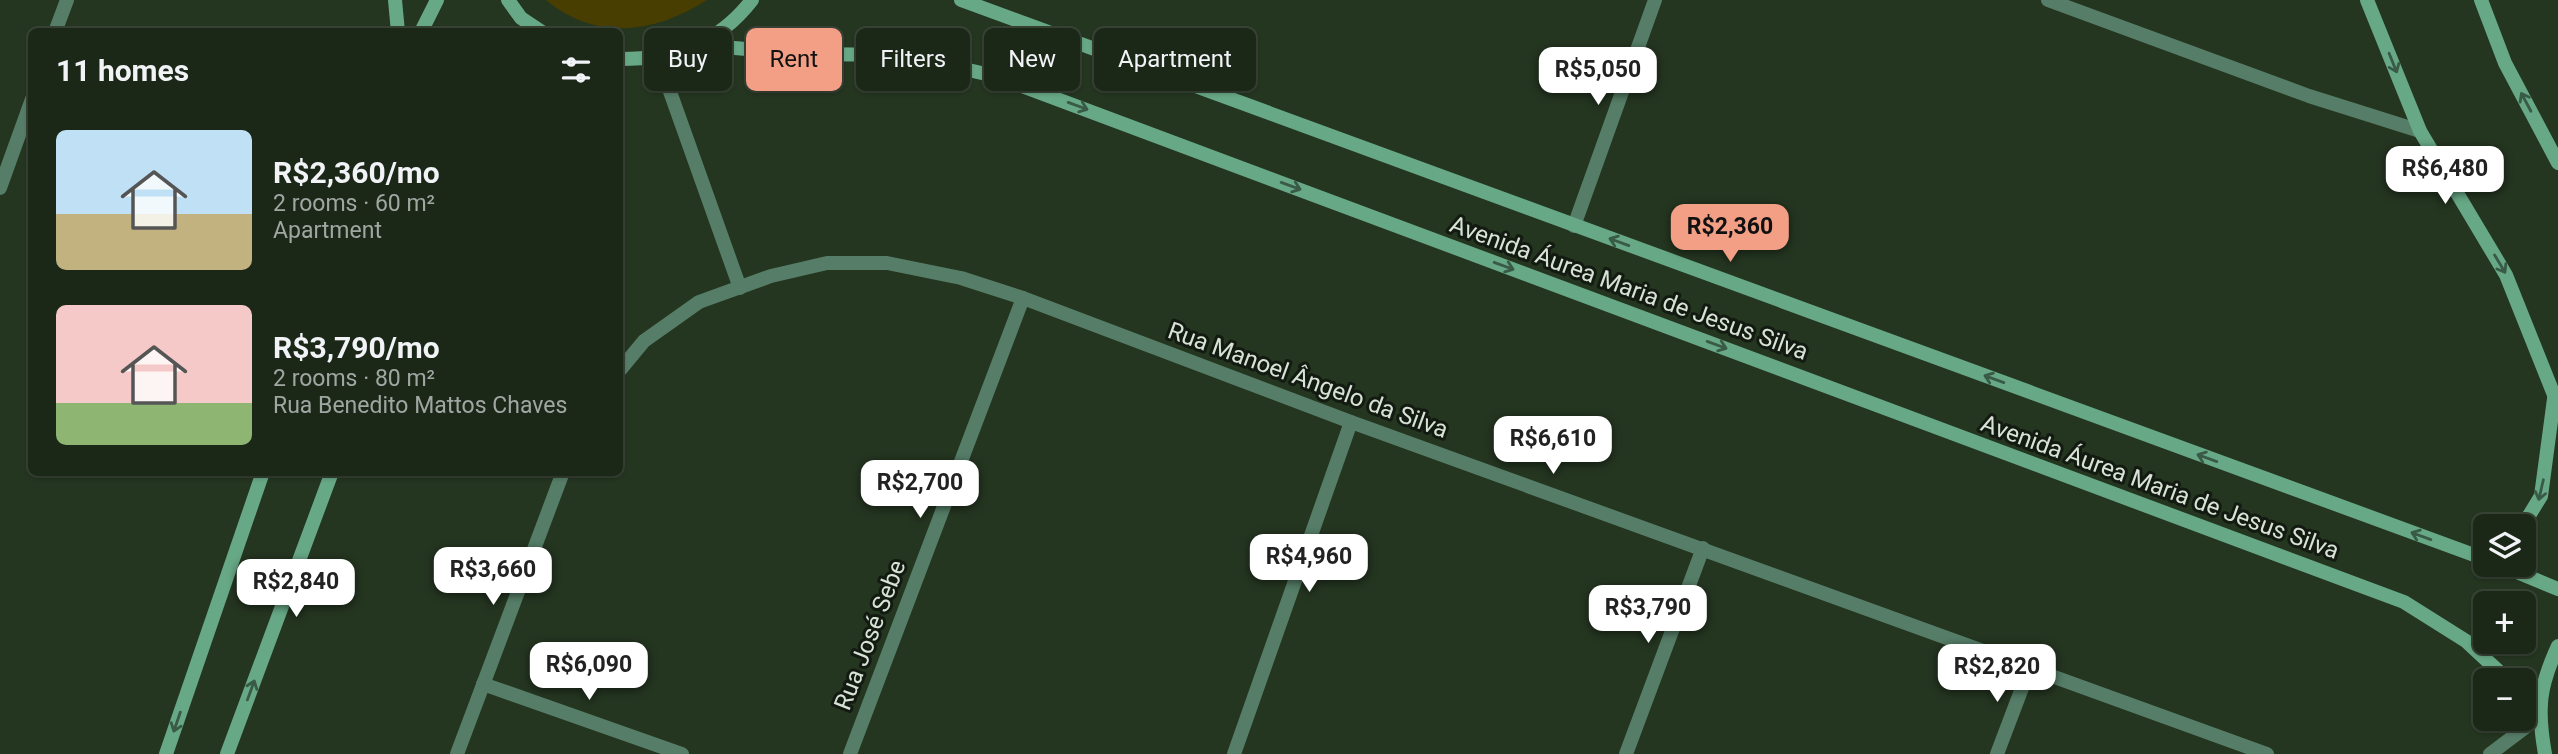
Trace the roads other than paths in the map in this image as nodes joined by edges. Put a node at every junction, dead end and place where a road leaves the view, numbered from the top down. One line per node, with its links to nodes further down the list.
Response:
1 (66, 0): 11 (street)
2 (395, 0): 12 (street)
3 (437, 0): 13 (street)
4 (508, 0): 14 (street)
5 (752, 0): 15 (street)
6 (961, 0): 24 (street, Avenida Áurea Maria de Jesus Silva)
7 (1655, 0): 24 (street)
8 (2048, 0): 21 (street)
9 (2367, 0): 21 (street, one-way to 21)
10 (2481, 0): 22 (street, one-way to 10)
11 (56, 28)
12 (398, 28)
13 (423, 28)
14 (536, 28)
15 (724, 28)
16 (732, 48): 40 (street, Avenida Áurea Maria de Jesus Silva, one-way to 40)
17 (644, 59): 18 (street)
18 (623, 60)
19 (670, 91): 25 (street)
20 (28, 110): 23 (street)
21 (2420, 131): 28 (street, one-way to 28)
22 (2558, 163)
23 (0, 188)
24 (1574, 226): 35 (street, Avenida Áurea Maria de Jesus Silva, one-way to 24)
25 (740, 288): 26 (street, Rua Manoel Ângelo da Silva); 27 (street, Rua Manoel Ângelo da Silva)
26 (1023, 298): 29 (street, Rua Manoel Ângelo da Silva); 48 (street, Rua José Sebe)
27 (623, 366)
28 (2556, 402): 33 (street, one-way to 33)
29 (1351, 422): 34 (street, Rua Manoel Ângelo da Silva); 49 (street)
30 (262, 476): 44 (street, one-way to 44)
31 (331, 476): 45 (street, one-way to 31)
32 (561, 476): 41 (street)
33 (2530, 514)
34 (1703, 548): 39 (street, Rua Manoel Ângelo da Silva); 50 (street)
35 (2473, 555)
36 (2529, 577): 37 (street)
37 (2558, 589)
38 (2558, 646): 43 (street)
39 (2030, 667): 51 (street); 52 (street, Rua Manoel Ângelo da Silva)
40 (2495, 668)
41 (483, 684): 46 (street); 47 (street)
42 (2536, 706): 43 (street)
43 (2540, 710): 53 (street); 54 (street)
44 (166, 754)
45 (227, 754)
46 (457, 754)
47 (682, 754)
48 (849, 754)
49 (1234, 754)
50 (1626, 754)
51 (1997, 754)
52 (2267, 754)
53 (2490, 754)
54 (2545, 754)

